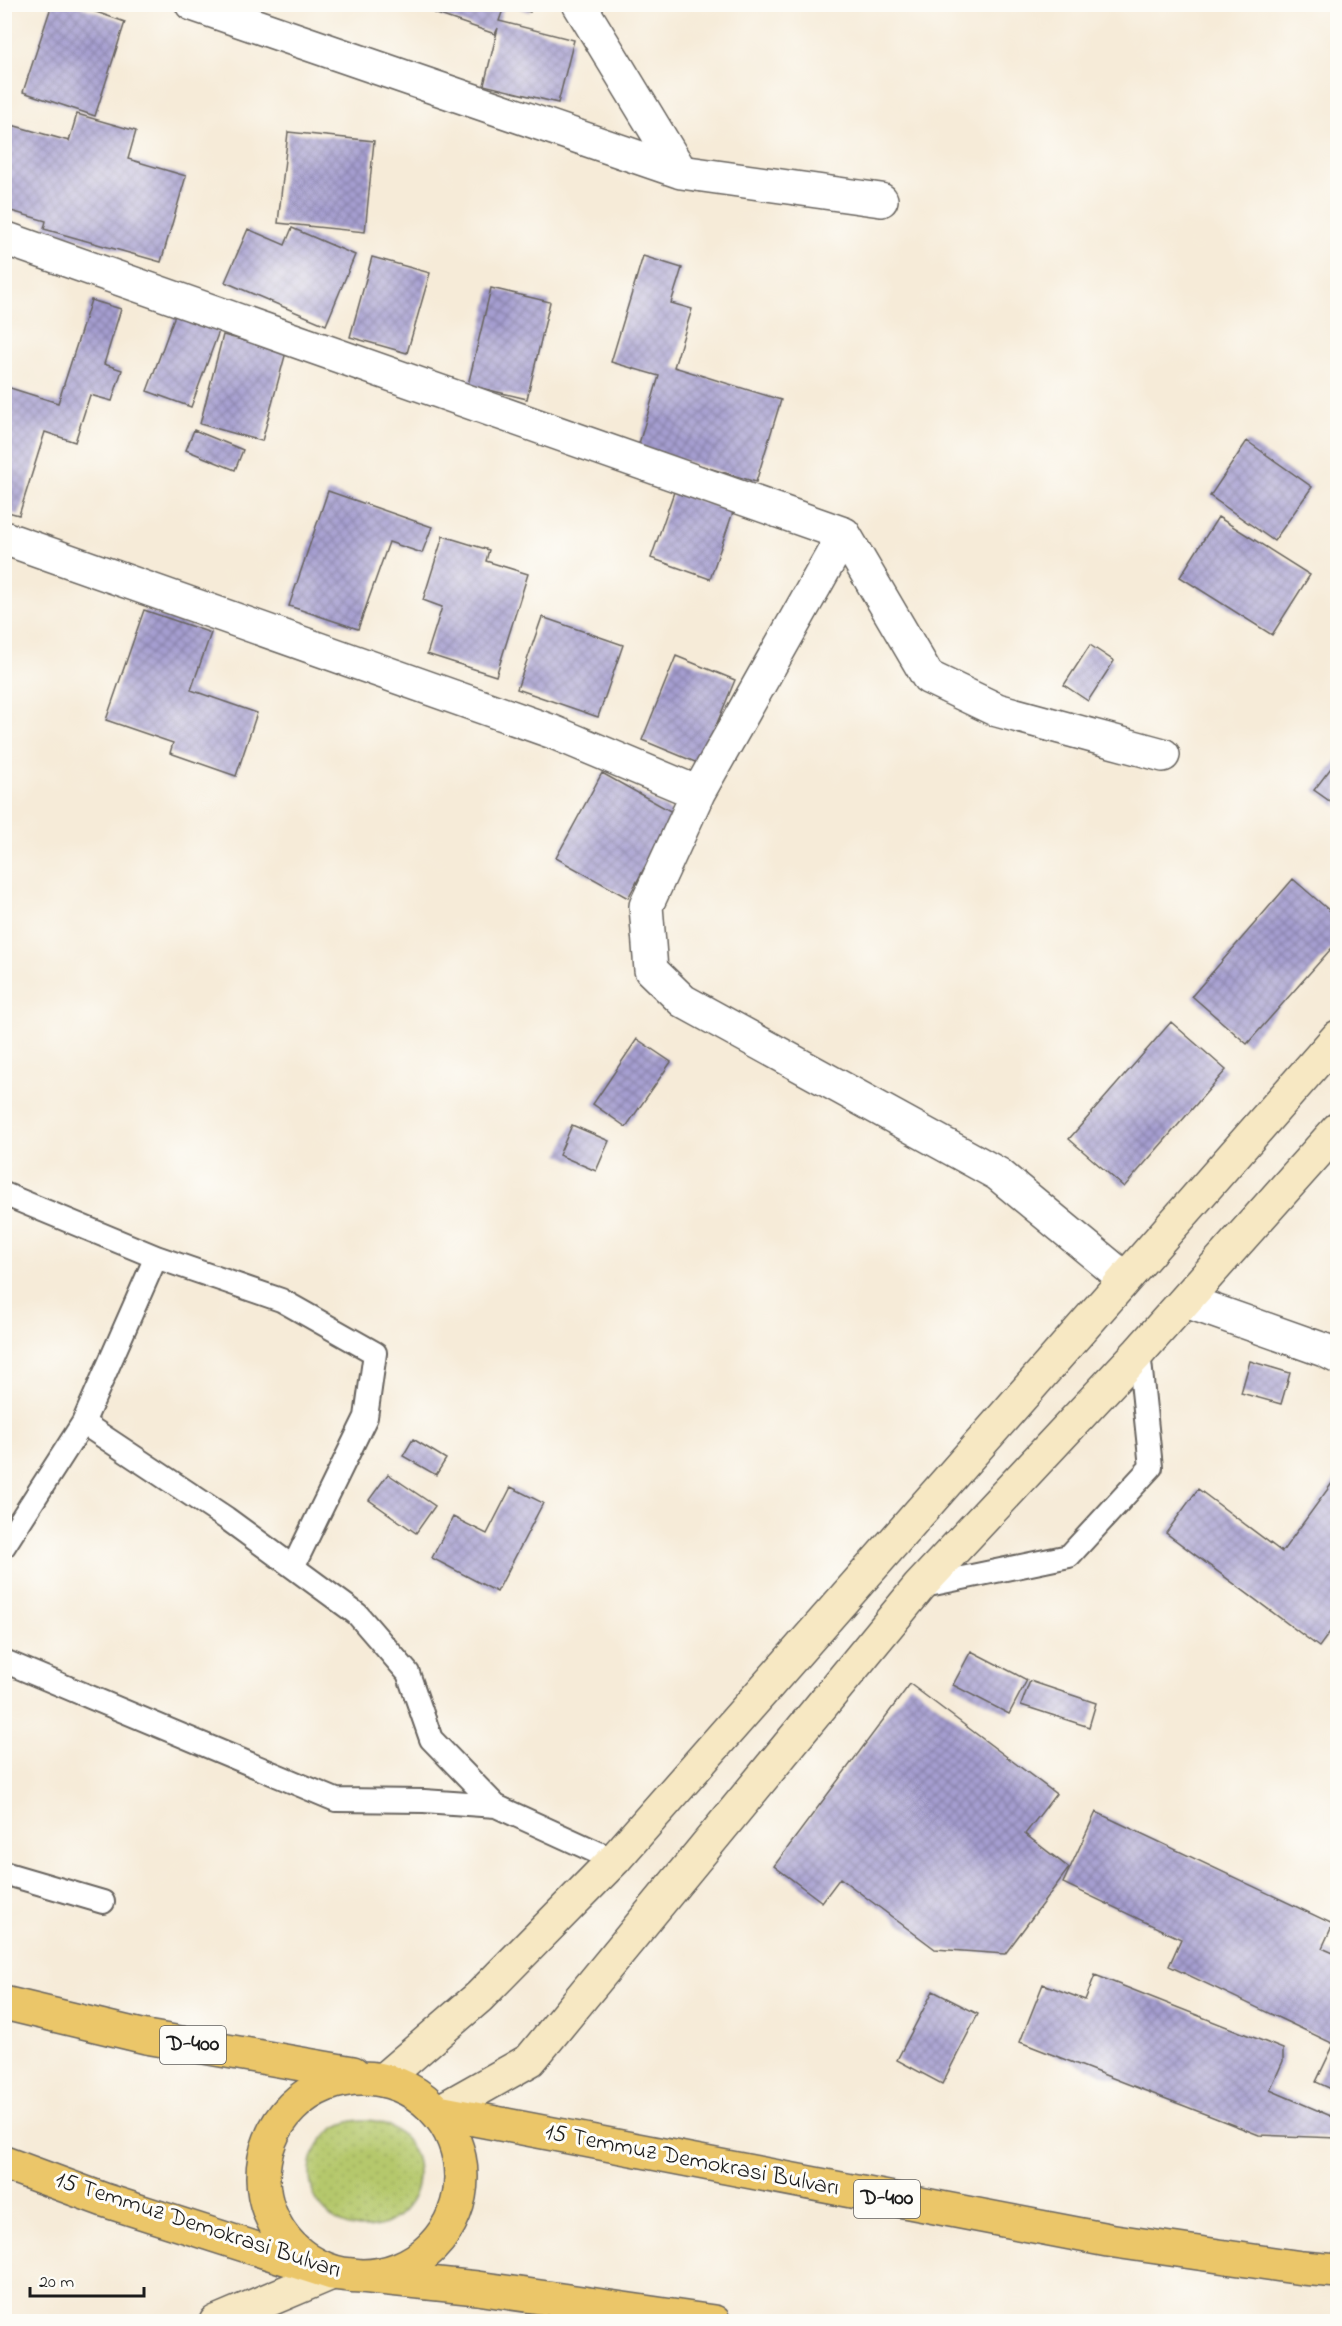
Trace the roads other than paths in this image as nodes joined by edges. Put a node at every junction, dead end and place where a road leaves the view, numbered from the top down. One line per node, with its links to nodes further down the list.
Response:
1 (192, 4): 3 (street)
2 (579, 4): 3 (street)
3 (681, 172): 4 (street)
4 (882, 200)
5 (4, 238): 6 (street)
6 (844, 534): 8 (street); 9 (street)
7 (4, 538): 9 (street)
8 (1163, 755)
9 (698, 793): 14 (street)
10 (1338, 1038): 14 (street)
11 (1338, 1129): 15 (street)
12 (4, 1194): 13 (lane)
13 (156, 1257): 18 (lane); 20 (lane)
14 (1124, 1278): 24 (street)
15 (1186, 1300): 16 (street); 17 (street)
16 (1139, 1352): 21 (street); 21 (lane)
17 (1338, 1357)
18 (83, 1423): 19 (lane); 20 (lane)
19 (4, 1546)
20 (293, 1567): 23 (lane)
21 (919, 1587): 29 (street)
22 (4, 1661): 23 (lane)
23 (496, 1806): 24 (lane)
24 (614, 1860): 28 (street)
25 (4, 1873): 26 (lane)
26 (103, 1902)
27 (4, 2003): 28 (highway, D-400)
28 (384, 2079): 29 (highway); 32 (highway)
29 (438, 2112): 31 (highway, 15 Temmuz Demokrasi Bulvarı / D-400); 32 (highway)
30 (4, 2163): 32 (highway, 15 Temmuz Demokrasi Bulvarı)
31 (1338, 2271)
32 (333, 2273): 33 (street); 34 (highway, 15 Temmuz Demokrasi Bulvarı)
33 (216, 2322)
34 (714, 2322)

